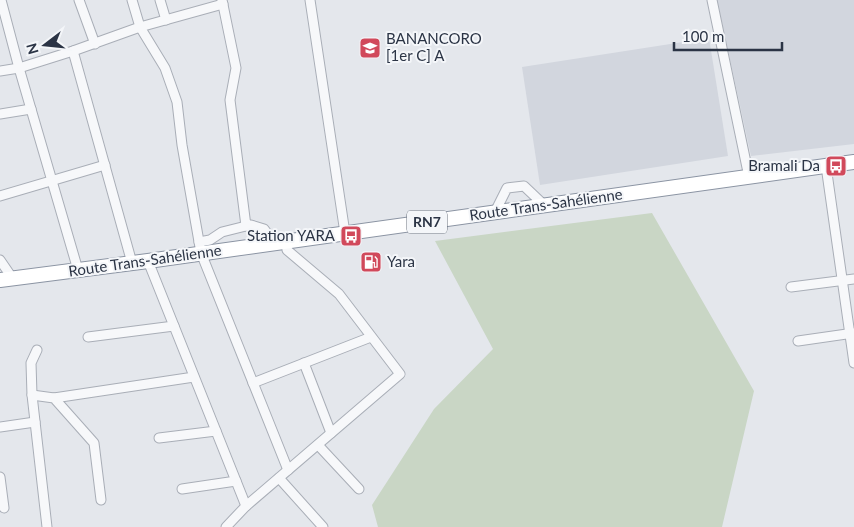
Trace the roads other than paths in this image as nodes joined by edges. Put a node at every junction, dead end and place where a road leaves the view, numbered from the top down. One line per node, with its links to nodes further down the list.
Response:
1 (1, 0): 12 (street)
2 (78, 0): 10 (street)
3 (132, 0): 9 (street)
4 (160, 0): 8 (street)
5 (310, 0): 25 (street)
6 (712, 0): 19 (street)
7 (223, 2): 8 (street); 24 (street)
8 (166, 20): 9 (street)
9 (140, 27): 10 (street); 28 (street)
10 (95, 44): 11 (street)
11 (73, 51): 12 (street); 17 (street)
12 (19, 68): 13 (street); 14 (street)
13 (0, 71)
14 (31, 110): 15 (street); 20 (street)
15 (0, 114)
16 (854, 162): 18 (highway, Route Trans-Sahélienne / RN7)
17 (105, 166): 20 (street); 31 (street)
18 (826, 166): 19 (highway, Route Trans-Sahélienne / RN7); 35 (street)
19 (750, 177): 22 (highway, Route Trans-Sahélienne / RN7)
20 (52, 181): 21 (street); 32 (street)
21 (0, 196)
22 (544, 205): 23 (highway, Route Trans-Sahélienne / RN7); 23 (street)
23 (494, 212): 25 (highway, Route Trans-Sahélienne / RN7)
24 (246, 226): 27 (street); 28 (street)
25 (346, 233): 26 (highway, Route Trans-Sahélienne / RN7)
26 (286, 242): 27 (highway, Route Trans-Sahélienne / RN7); 39 (street)
27 (270, 244): 28 (highway, Route Trans-Sahélienne / RN7)
28 (200, 248): 30 (highway, Route Trans-Sahélienne / RN7); 46 (street)
29 (0, 260): 34 (street)
30 (148, 261): 31 (highway, Route Trans-Sahélienne / RN7); 37 (street)
31 (132, 263): 32 (highway, Route Trans-Sahélienne / RN7)
32 (78, 270): 34 (highway, Route Trans-Sahélienne / RN7)
33 (854, 279): 35 (street)
34 (6, 280)
35 (842, 281): 36 (street); 38 (street)
36 (791, 287)
37 (174, 326): 40 (street); 45 (street)
38 (852, 333): 41 (street); 44 (street)
39 (371, 336): 43 (street); 52 (street)
40 (88, 338)
41 (798, 340)
42 (38, 350): 47 (street)
43 (304, 363): 46 (street); 52 (street)
44 (854, 363)
45 (194, 377): 48 (street); 51 (street)
46 (253, 383): 55 (street)
47 (32, 395): 48 (street); 49 (street)
48 (54, 398): 61 (street)
49 (34, 422): 50 (street); 64 (street)
50 (0, 426)
51 (216, 431): 53 (street); 58 (street)
52 (331, 433): 54 (street)
53 (159, 438)
54 (318, 444): 55 (street); 60 (street)
55 (288, 470): 57 (street)
56 (0, 477): 63 (street)
57 (278, 478): 62 (street); 66 (street)
58 (236, 481): 59 (street); 62 (street)
59 (182, 489)
60 (359, 489)
61 (101, 500)
62 (246, 506): 65 (street)
63 (4, 508)
64 (47, 527)
65 (226, 527)
66 (322, 527)

